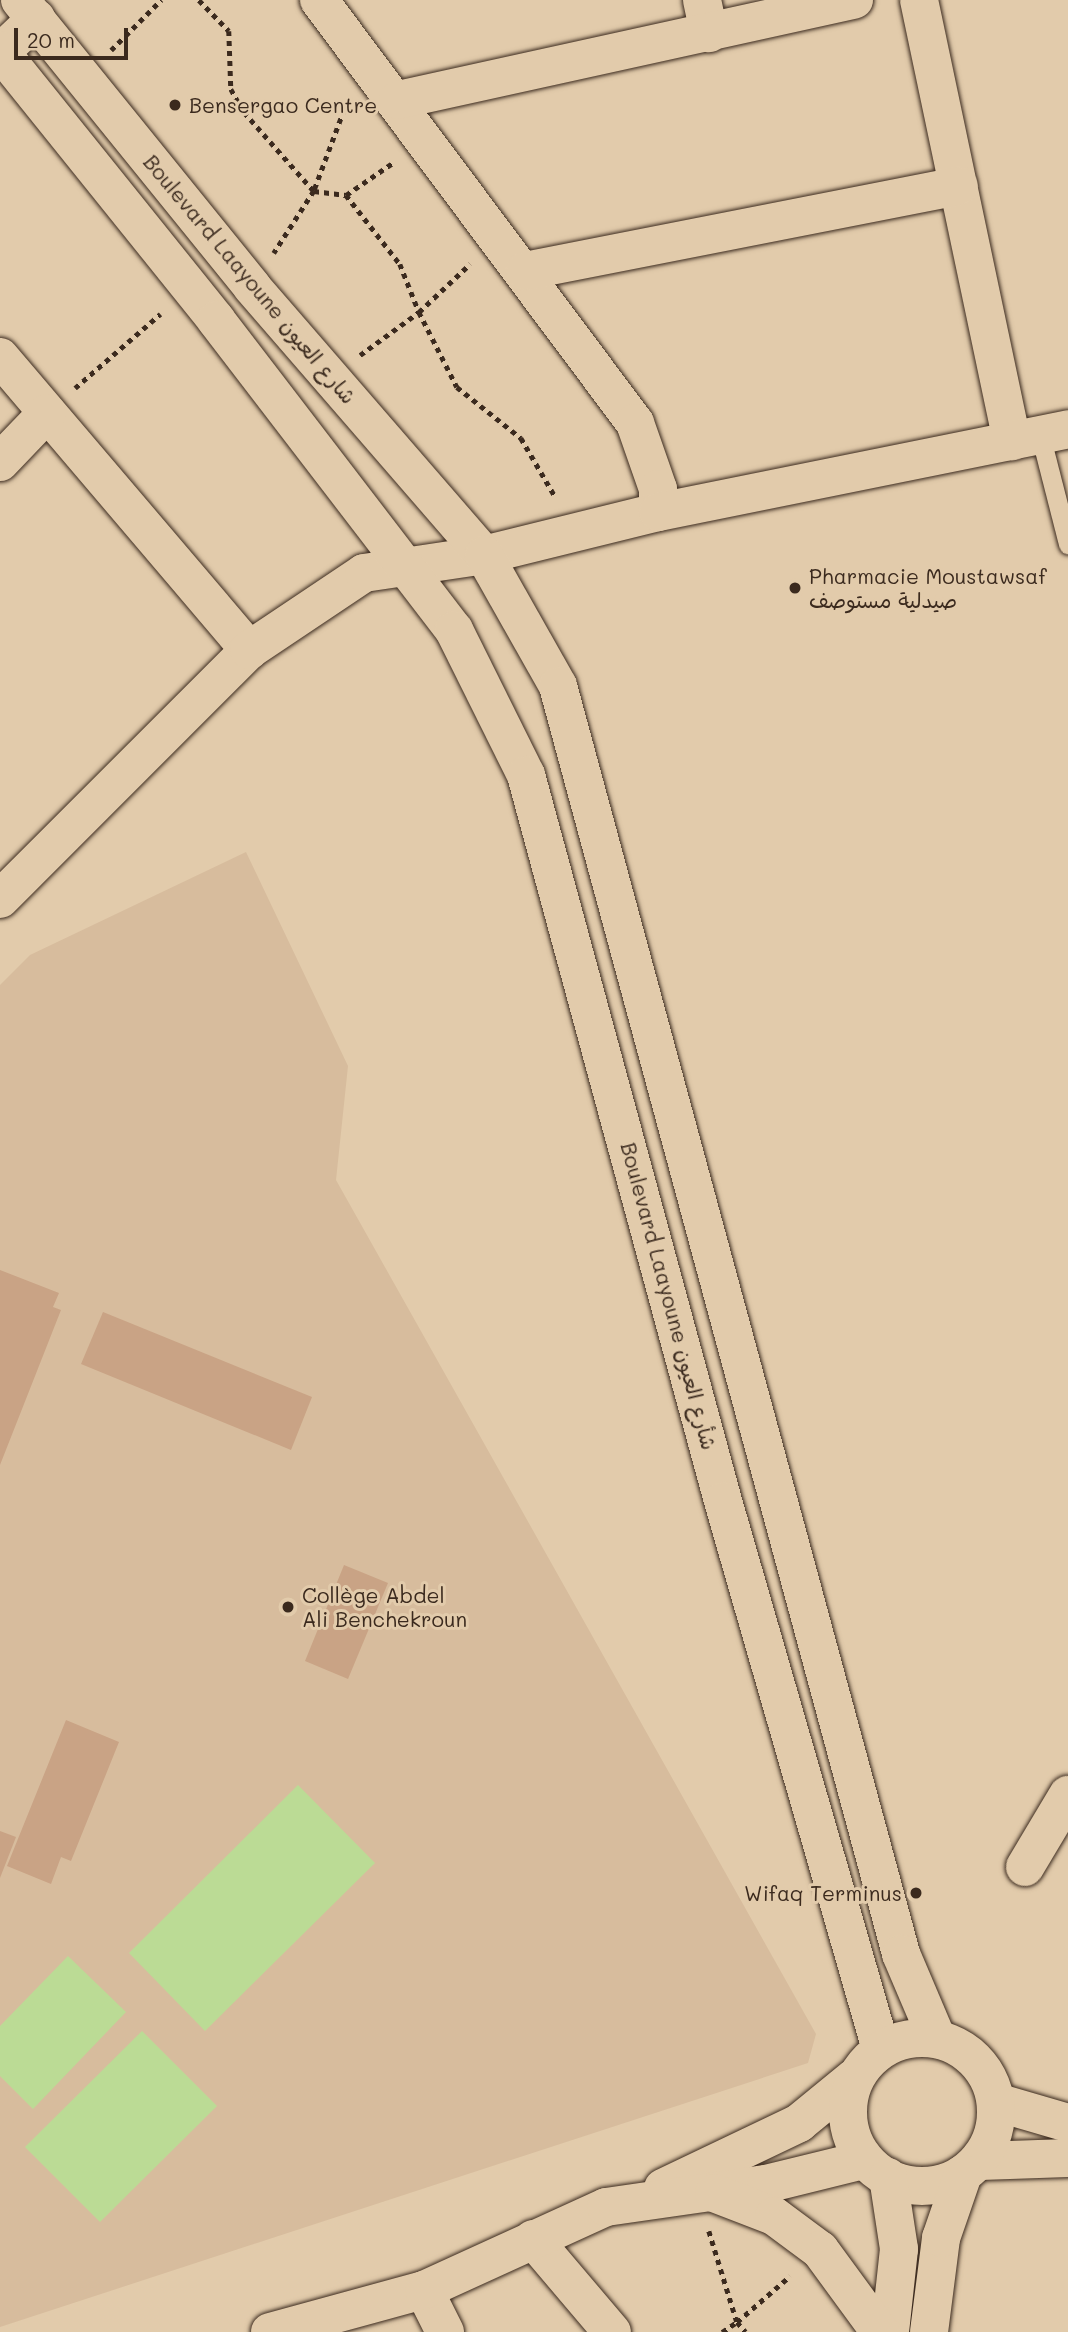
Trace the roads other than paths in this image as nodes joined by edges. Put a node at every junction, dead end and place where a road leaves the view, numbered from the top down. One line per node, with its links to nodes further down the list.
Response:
1 (319, 0): 7 (street)
2 (854, 0): 5 (street)
3 (919, 0): 8 (street)
4 (28, 10): 6 (street); 16 (street, Boulevard Laayoune شارع العيون)
5 (706, 17): 7 (street)
6 (0, 52): 17 (street)
7 (398, 100): 9 (street)
8 (959, 186): 9 (street); 12 (street)
9 (525, 271): 14 (street)
10 (0, 357): 11 (street)
11 (47, 413): 13 (street); 18 (street)
12 (1040, 435): 14 (street); 15 (lane)
13 (0, 462)
14 (658, 512): 16 (street)
15 (1068, 544)
16 (484, 555): 17 (street); 22 (street)
17 (405, 566): 18 (street); 23 (street, Boulevard Laayoune شأرع العيون)
18 (249, 650): 19 (street)
19 (0, 899)
20 (1068, 1795): 21 (street)
21 (1025, 1867)
22 (937, 2039): 23 (street); 25 (street)
23 (881, 2049): 24 (street)
24 (854, 2078): 29 (street); 31 (street)
25 (996, 2102): 26 (street); 28 (street)
26 (1068, 2123)
27 (1068, 2158): 28 (street)
28 (972, 2167): 29 (street); 39 (street)
29 (876, 2168): 30 (street); 38 (street)
30 (705, 2193): 31 (street); 37 (street)
31 (642, 2198): 32 (street)
32 (533, 2239): 33 (street); 36 (street)
33 (407, 2306): 34 (street); 35 (street)
34 (270, 2332)
35 (445, 2332)
36 (612, 2332)
37 (880, 2332)
38 (890, 2332)
39 (929, 2332)

